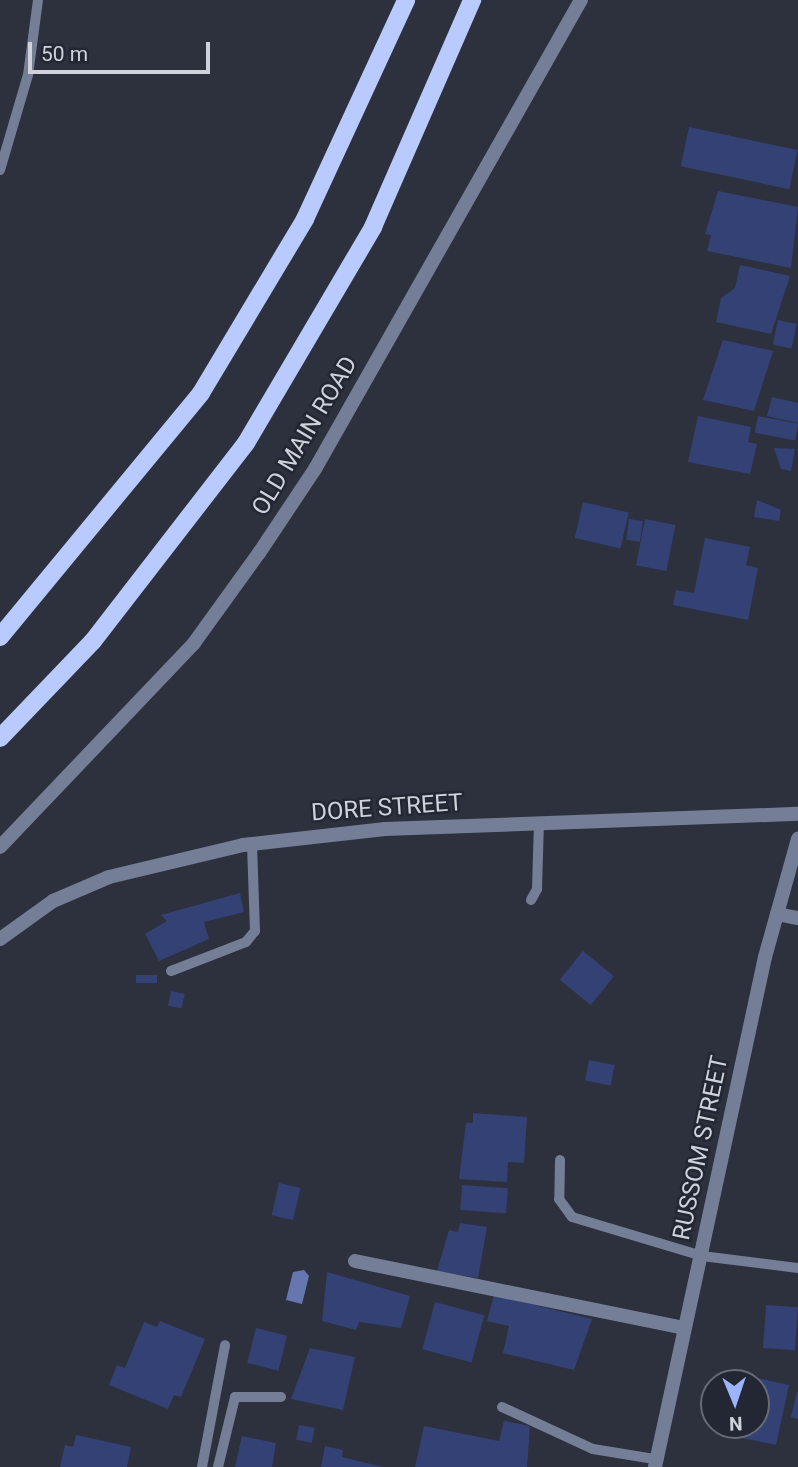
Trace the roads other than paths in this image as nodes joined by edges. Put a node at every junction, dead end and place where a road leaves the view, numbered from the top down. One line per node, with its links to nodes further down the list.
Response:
1 (38, 0): 5 (lane)
2 (407, 0): 6 (main road)
3 (472, 0): 7 (main road)
4 (581, 0): 12 (street, OLD MAIN ROAD)
5 (0, 170)
6 (0, 637)
7 (0, 738)
8 (798, 814): 9 (street, DORE STREET)
9 (539, 822): 11 (street, DORE STREET); 13 (lane)
10 (798, 839): 14 (street, RUSSOM STREET)
11 (252, 844): 16 (street, DORE STREET); 17 (lane)
12 (0, 847)
13 (531, 900)
14 (777, 914): 15 (street); 19 (street, RUSSOM STREET)
15 (798, 918)
16 (0, 939)
17 (171, 971)
18 (560, 1160): 19 (lane)
19 (702, 1256): 21 (lane); 22 (street, RUSSOM STREET)
20 (355, 1261): 22 (street)
21 (798, 1268)
22 (684, 1328): 26 (street, RUSSOM STREET)
23 (225, 1345): 27 (lane)
24 (281, 1397): 28 (lane)
25 (502, 1407): 26 (lane)
26 (655, 1463)
27 (202, 1467)
28 (218, 1467)

